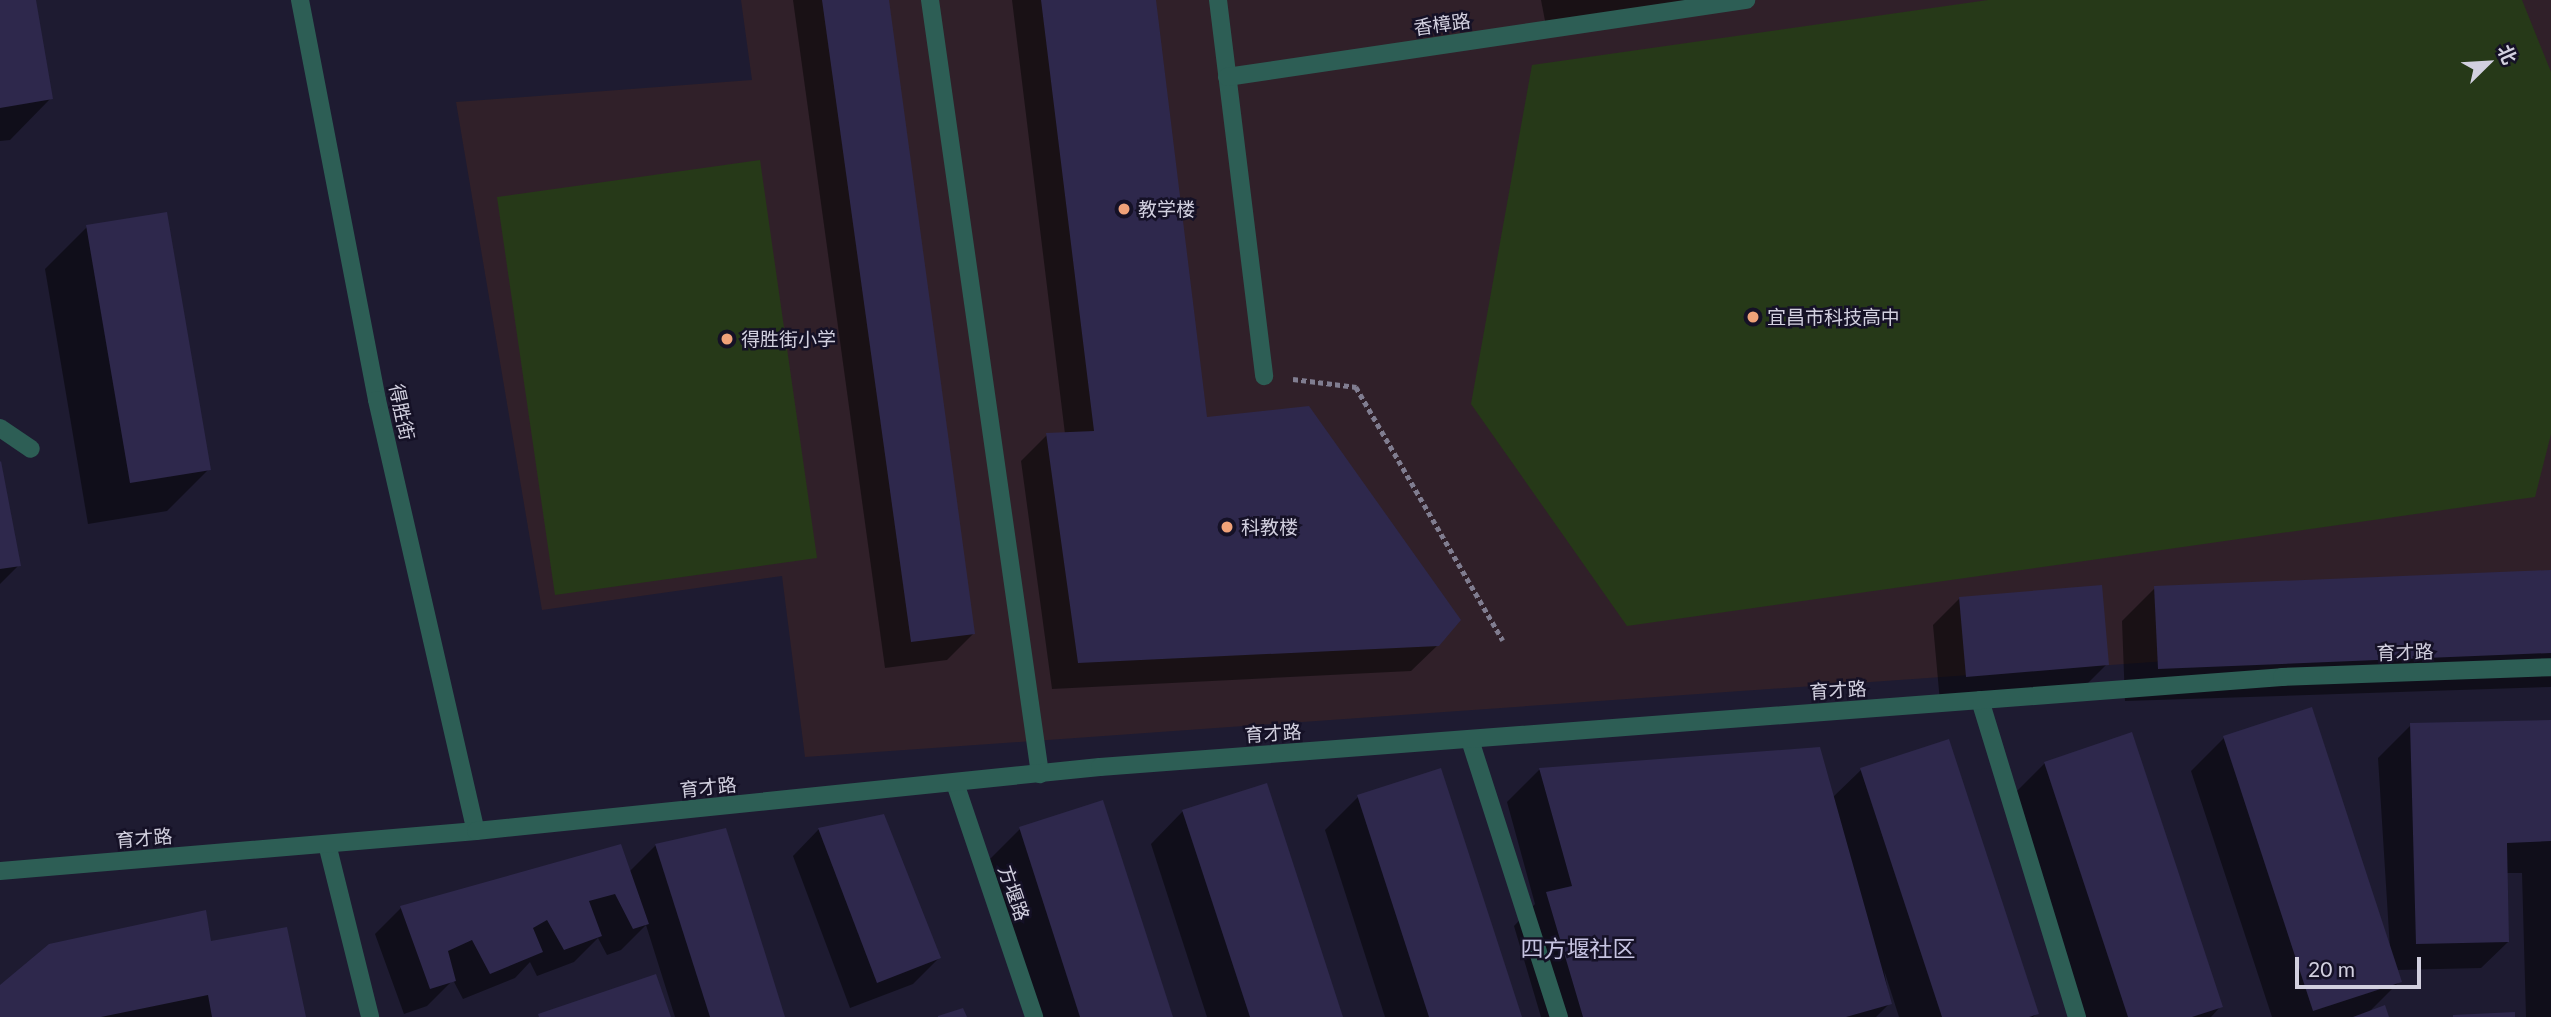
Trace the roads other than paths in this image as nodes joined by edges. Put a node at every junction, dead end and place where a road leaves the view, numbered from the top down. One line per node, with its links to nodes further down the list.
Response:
1 (300, 0): 14 (street, 得胜街)
2 (930, 0): 12 (street)
3 (1218, 0): 5 (street)
4 (1746, 0): 5 (street, 香樟路)
5 (1227, 77): 6 (street)
6 (1264, 376)
7 (0, 428): 8 (street)
8 (32, 449)
9 (2551, 667): 10 (street, 育才路)
10 (1980, 700): 11 (street, 育才路); 20 (street)
11 (1470, 740): 12 (street, 育才路); 19 (street)
12 (1040, 774): 13 (street, 育才路)
13 (955, 783): 14 (street, 育才路); 18 (street, 方堰路)
14 (476, 831): 15 (street, 育才路)
15 (327, 844): 16 (street, 育才路); 17 (street)
16 (0, 871)
17 (370, 1017)
18 (1034, 1017)
19 (1559, 1017)
20 (2077, 1017)

